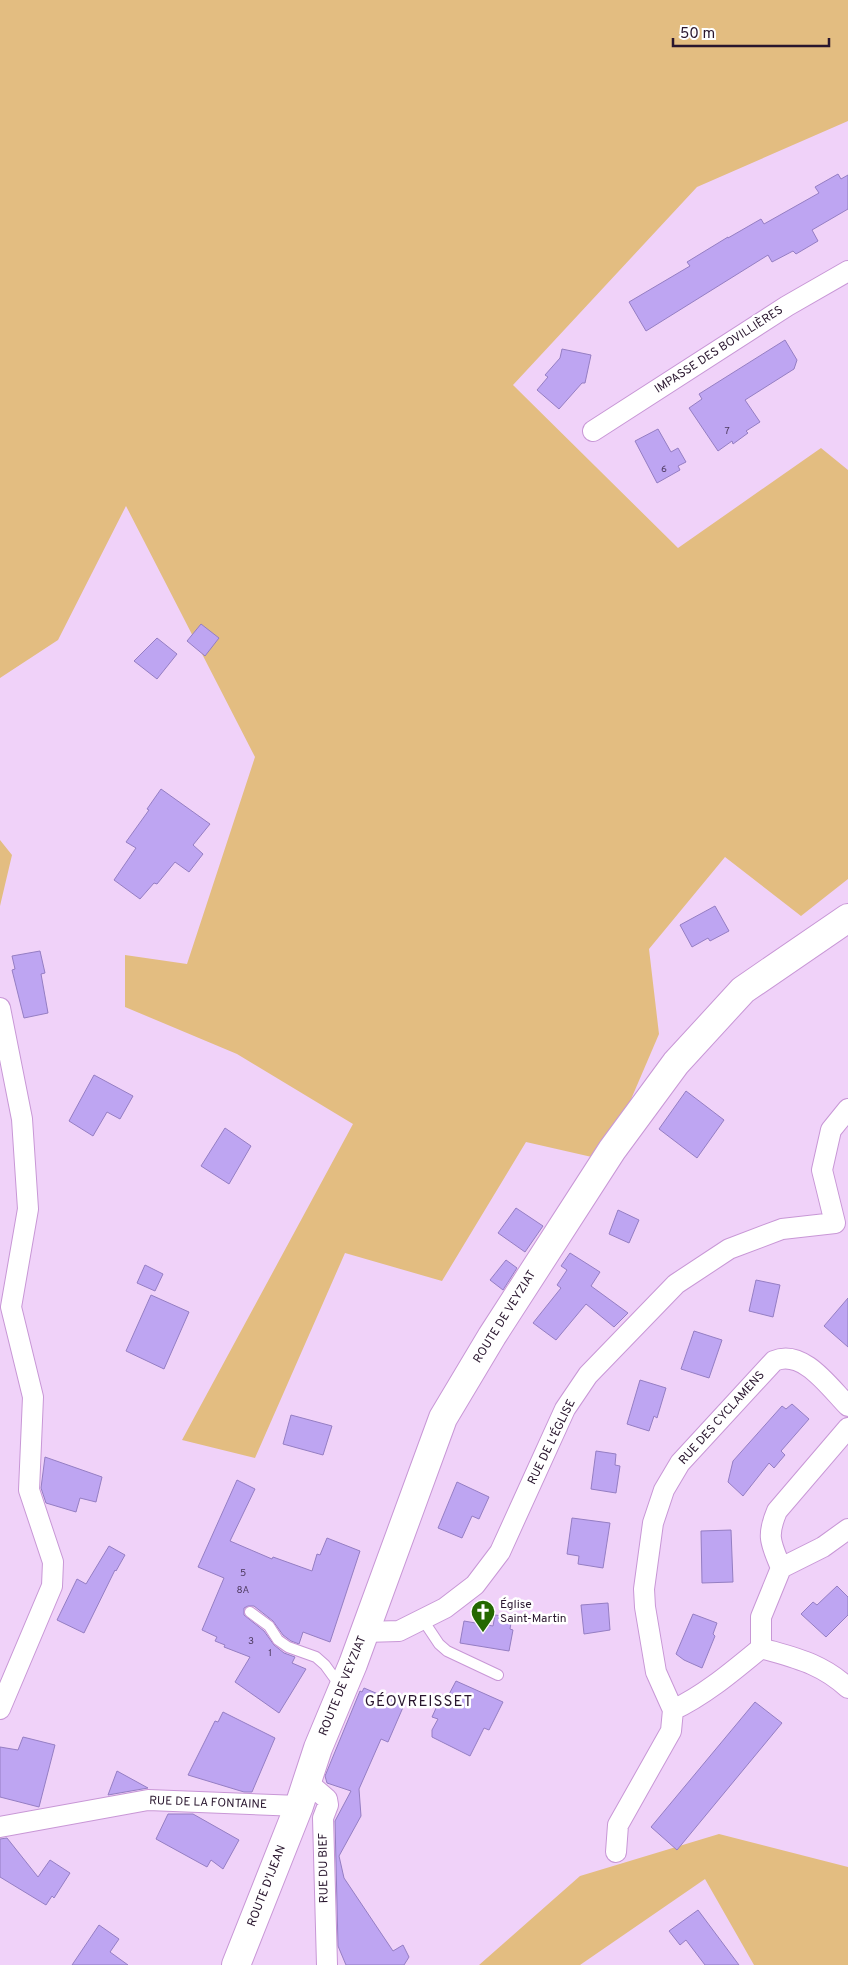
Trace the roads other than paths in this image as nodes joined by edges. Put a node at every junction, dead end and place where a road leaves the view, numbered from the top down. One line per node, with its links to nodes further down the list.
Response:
1 (848, 271): 2 (street, IMPASSE DES BOVILLIÈRES)
2 (593, 431)
3 (848, 918): 13 (street, ROUTE DE VEYZIAT)
4 (0, 1008): 18 (street)
5 (848, 1109): 6 (street)
6 (842, 1228): 12 (street, RUE DE L'ÉGLISE)
7 (848, 1406): 19 (street, RUE DES CYCLAMENS)
8 (848, 1428): 10 (street)
9 (848, 1529): 10 (street)
10 (781, 1568): 14 (street)
11 (250, 1612): 16 (lane)
12 (423, 1620): 13 (street, RUE DE L'ÉGLISE); 15 (lane)
13 (365, 1632): 16 (street, ROUTE DE VEYZIAT)
14 (761, 1648): 17 (street); 19 (street)
15 (498, 1675)
16 (342, 1688): 20 (street, ROUTE DE VEYZIAT)
17 (848, 1688)
18 (0, 1709)
19 (672, 1710): 22 (street, RUE DES CYCLAMENS)
20 (302, 1794): 21 (street, RUE DE LA FONTAINE); 23 (street, ROUTE D'IJEAN); 24 (street, RUE DU BIEF)
21 (0, 1827)
22 (616, 1852)
23 (236, 1965)
24 (326, 1965)

